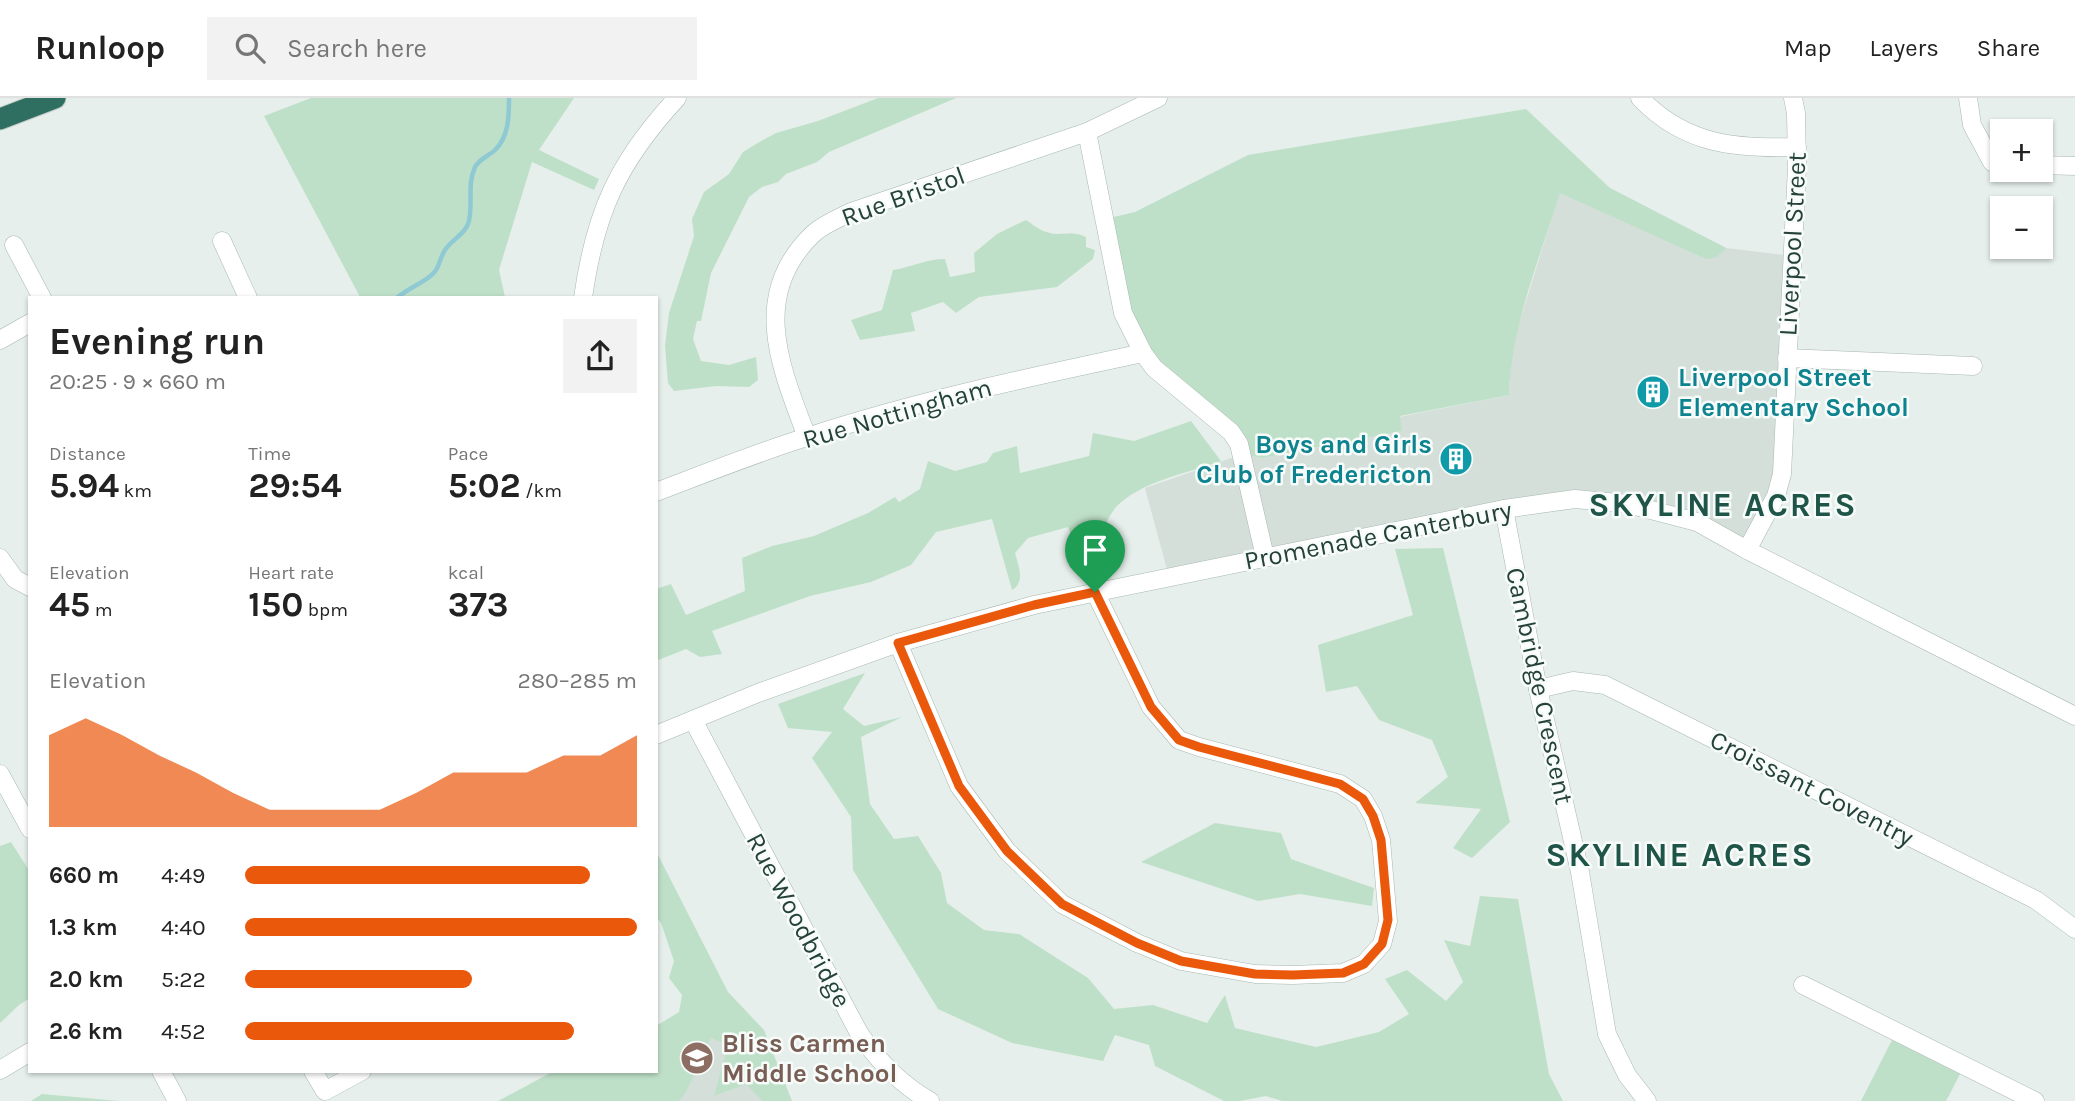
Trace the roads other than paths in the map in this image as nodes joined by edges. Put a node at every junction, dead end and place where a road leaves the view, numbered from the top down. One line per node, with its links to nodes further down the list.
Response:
1 (55, 98): 7 (highway)
2 (677, 98): 17 (street)
3 (1158, 98): 8 (street, Rue Bristol)
4 (1640, 98): 9 (street)
5 (1794, 98): 9 (street, Liverpool Street)
6 (1968, 98): 10 (street)
7 (0, 119)
8 (1087, 132): 20 (street); 23 (street, Rue Bristol)
9 (1797, 147): 21 (street, Liverpool Street)
10 (1990, 158)
11 (2053, 165): 12 (street)
12 (2075, 166)
13 (222, 241): 16 (street)
14 (14, 245): 15 (street)
15 (41, 296)
16 (247, 296)
17 (583, 296)
18 (28, 324): 19 (street)
19 (0, 340)
20 (1143, 353): 23 (street, Rue Nottingham); 27 (street)
21 (1787, 359): 22 (street); 26 (street, Liverpool Street)
22 (1973, 366)
23 (807, 437): 24 (street, Rue Nottingham)
24 (658, 491)
25 (1504, 509): 26 (street, Promenade Canterbury); 27 (street, Promenade Canterbury); 32 (street, Cambridge Crescent)
26 (1747, 550): 33 (street, Promenade Canterbury)
27 (1265, 557): 30 (street, Promenade Canterbury)
28 (0, 558): 29 (street)
29 (28, 586)
30 (1095, 592): 31 (street, Promenade Canterbury); 31 (street)
31 (898, 643): 34 (street, Promenade Canterbury)
32 (1538, 688): 38 (street, Croissant Coventry); 47 (street, Cambridge Crescent)
33 (2075, 716)
34 (693, 720): 35 (street, Promenade Canterbury); 46 (street, Rue Woodbridge)
35 (658, 734)
36 (0, 774): 37 (street)
37 (28, 825)
38 (2075, 929)
39 (1803, 985): 48 (street)
40 (28, 1053): 41 (street)
41 (0, 1070)
42 (162, 1073): 45 (street)
43 (314, 1073): 44 (street)
44 (358, 1073)
45 (177, 1101)
46 (930, 1101)
47 (1647, 1101)
48 (2035, 1101)

